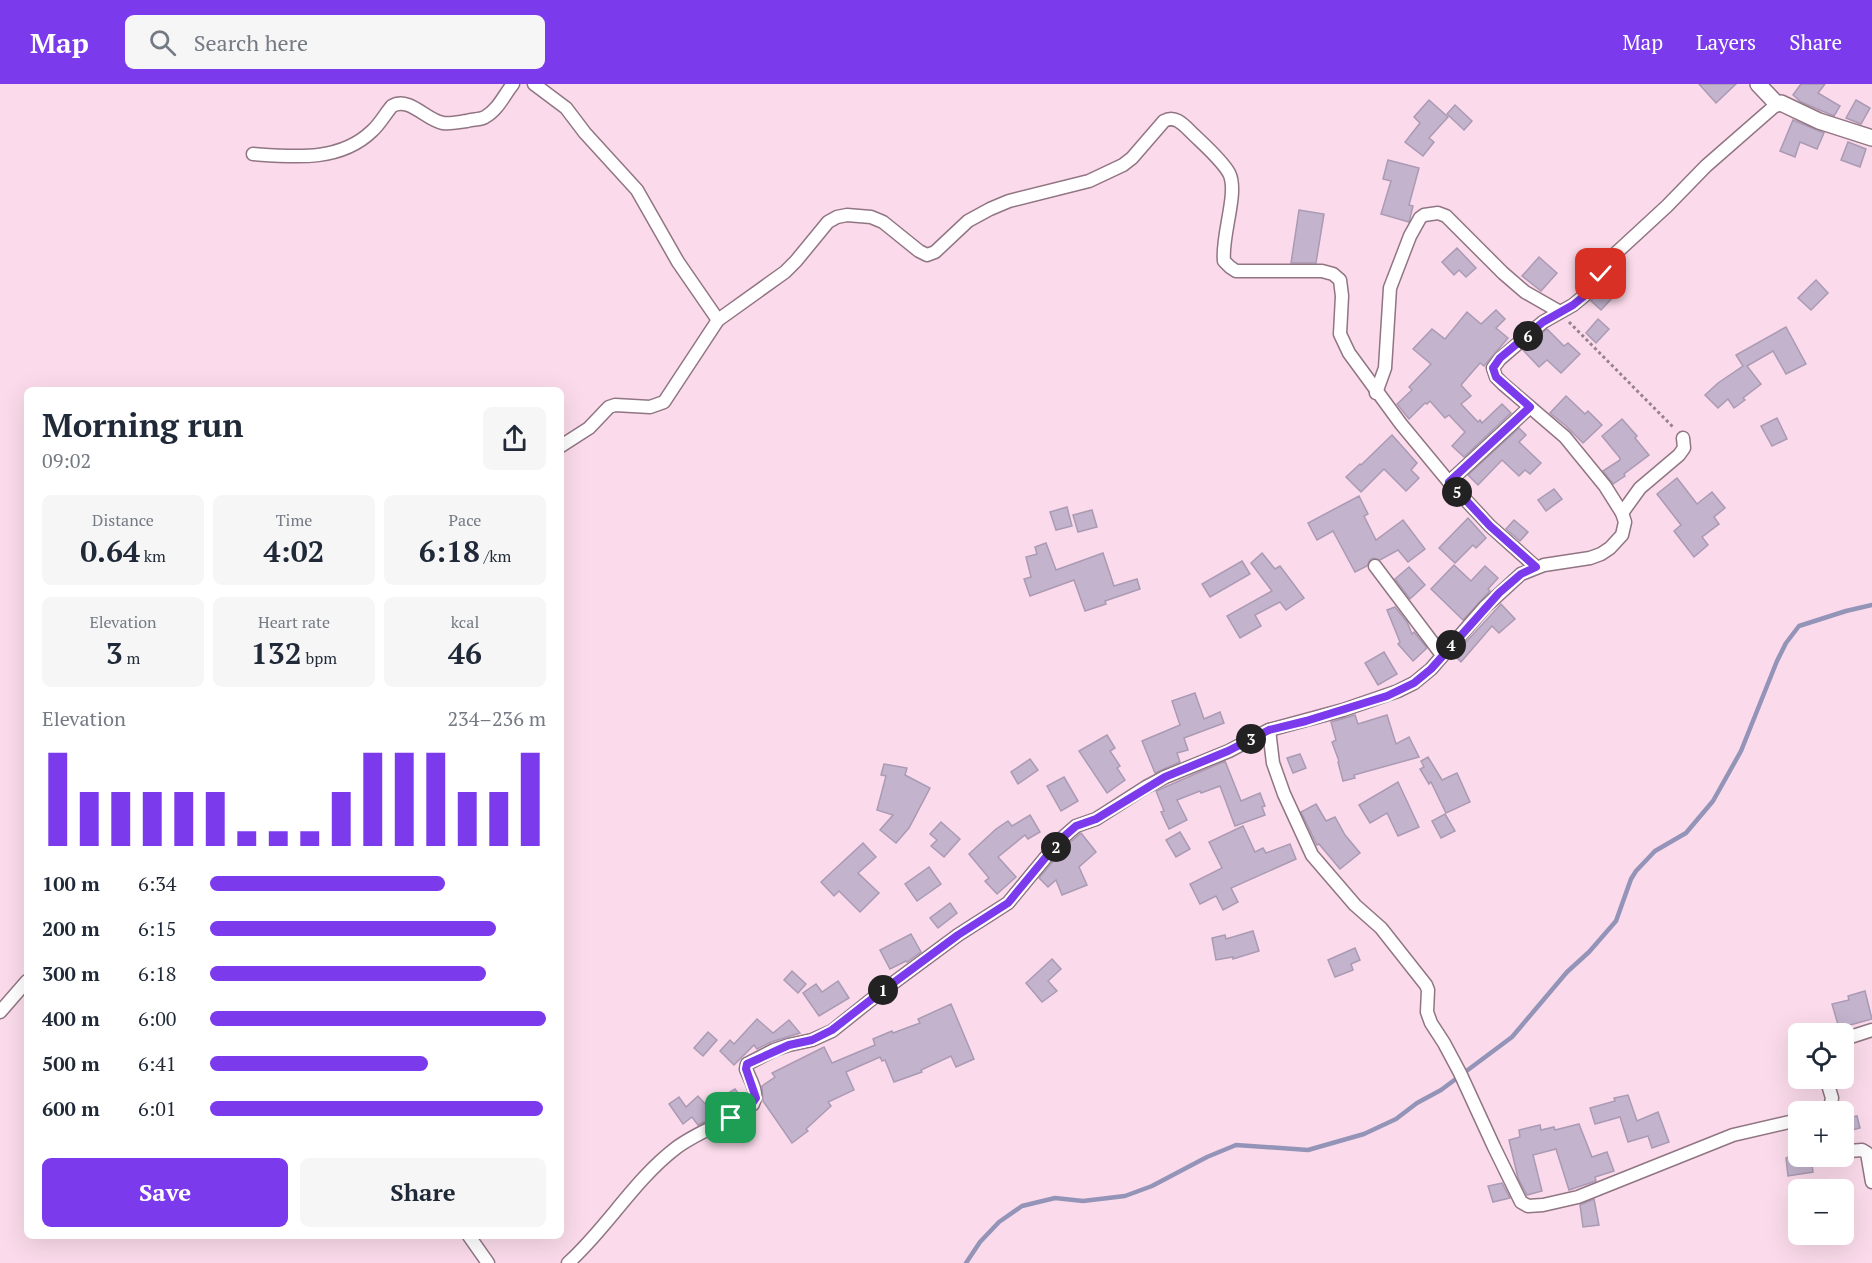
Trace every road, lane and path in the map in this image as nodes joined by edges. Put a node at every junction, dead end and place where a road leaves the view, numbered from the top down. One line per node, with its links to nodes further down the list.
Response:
1 (513, 84): 6 (street)
2 (534, 84): 8 (street)
3 (1758, 84): 4 (street)
4 (1777, 104): 5 (street); 7 (street)
5 (1872, 138)
6 (253, 154)
7 (1560, 312): 9 (street); 10 (street); 11 (path)
8 (718, 320): 9 (street); 12 (street)
9 (1376, 393): 13 (street)
10 (1530, 407): 13 (street); 14 (street)
11 (1683, 438): 14 (street)
12 (564, 444)
13 (1449, 482): 16 (street)
14 (1622, 513): 16 (street)
15 (1375, 566): 17 (street)
16 (1536, 567): 17 (street)
17 (1442, 655): 18 (street)
18 (1269, 730): 23 (street); 28 (street)
19 (24, 984): 20 (street)
20 (0, 1012)
21 (1872, 1030): 22 (street)
22 (1854, 1036)
23 (1788, 1122)
24 (1854, 1151): 25 (street)
25 (1872, 1182)
26 (471, 1239): 27 (street)
27 (488, 1263)
28 (568, 1263)

